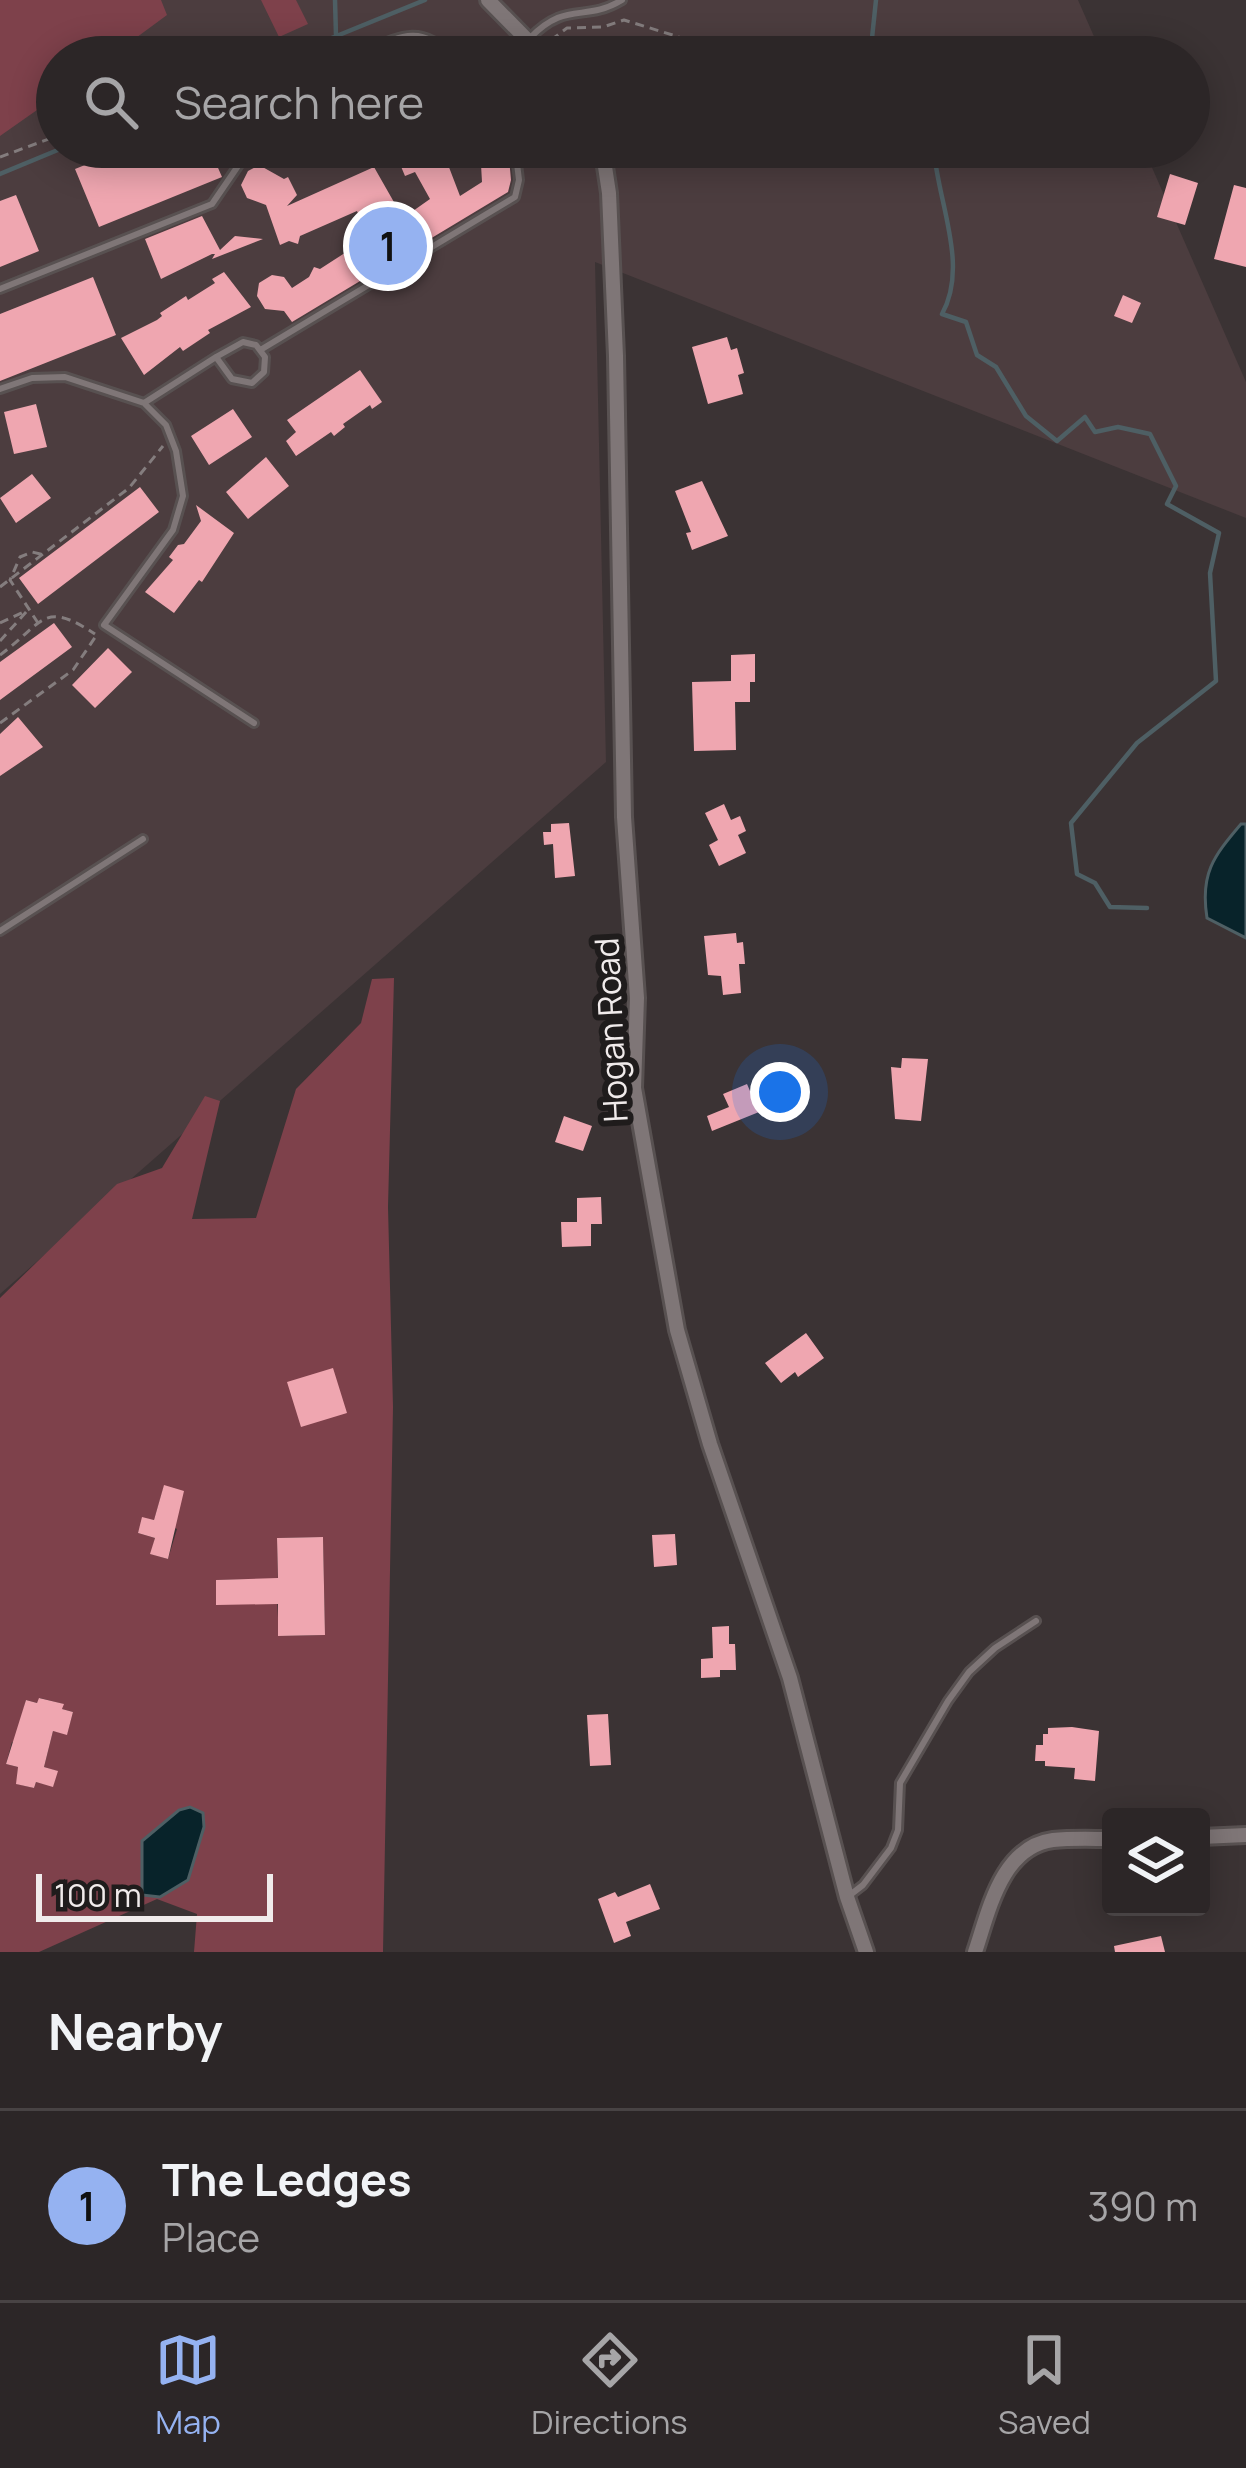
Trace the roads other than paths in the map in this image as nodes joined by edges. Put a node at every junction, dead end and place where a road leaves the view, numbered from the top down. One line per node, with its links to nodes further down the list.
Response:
1 (488, 0): 3 (street)
2 (622, 0): 4 (lane)
3 (523, 36)
4 (542, 36)
5 (237, 168): 8 (lane)
6 (517, 168): 9 (lane)
7 (605, 168): 20 (street, Hogan Road)
8 (0, 289)
9 (262, 350): 10 (lane); 10 (lane)
10 (216, 357): 12 (lane)
11 (0, 389): 12 (lane)
12 (145, 403): 13 (lane)
13 (254, 723)
14 (143, 839): 15 (lane)
15 (0, 931)
16 (1036, 1621): 20 (lane)
17 (1246, 1835): 18 (street)
18 (1210, 1837)
19 (1102, 1839): 22 (street)
20 (847, 1897): 21 (street, Hogan Road)
21 (866, 1952)
22 (975, 1952)

